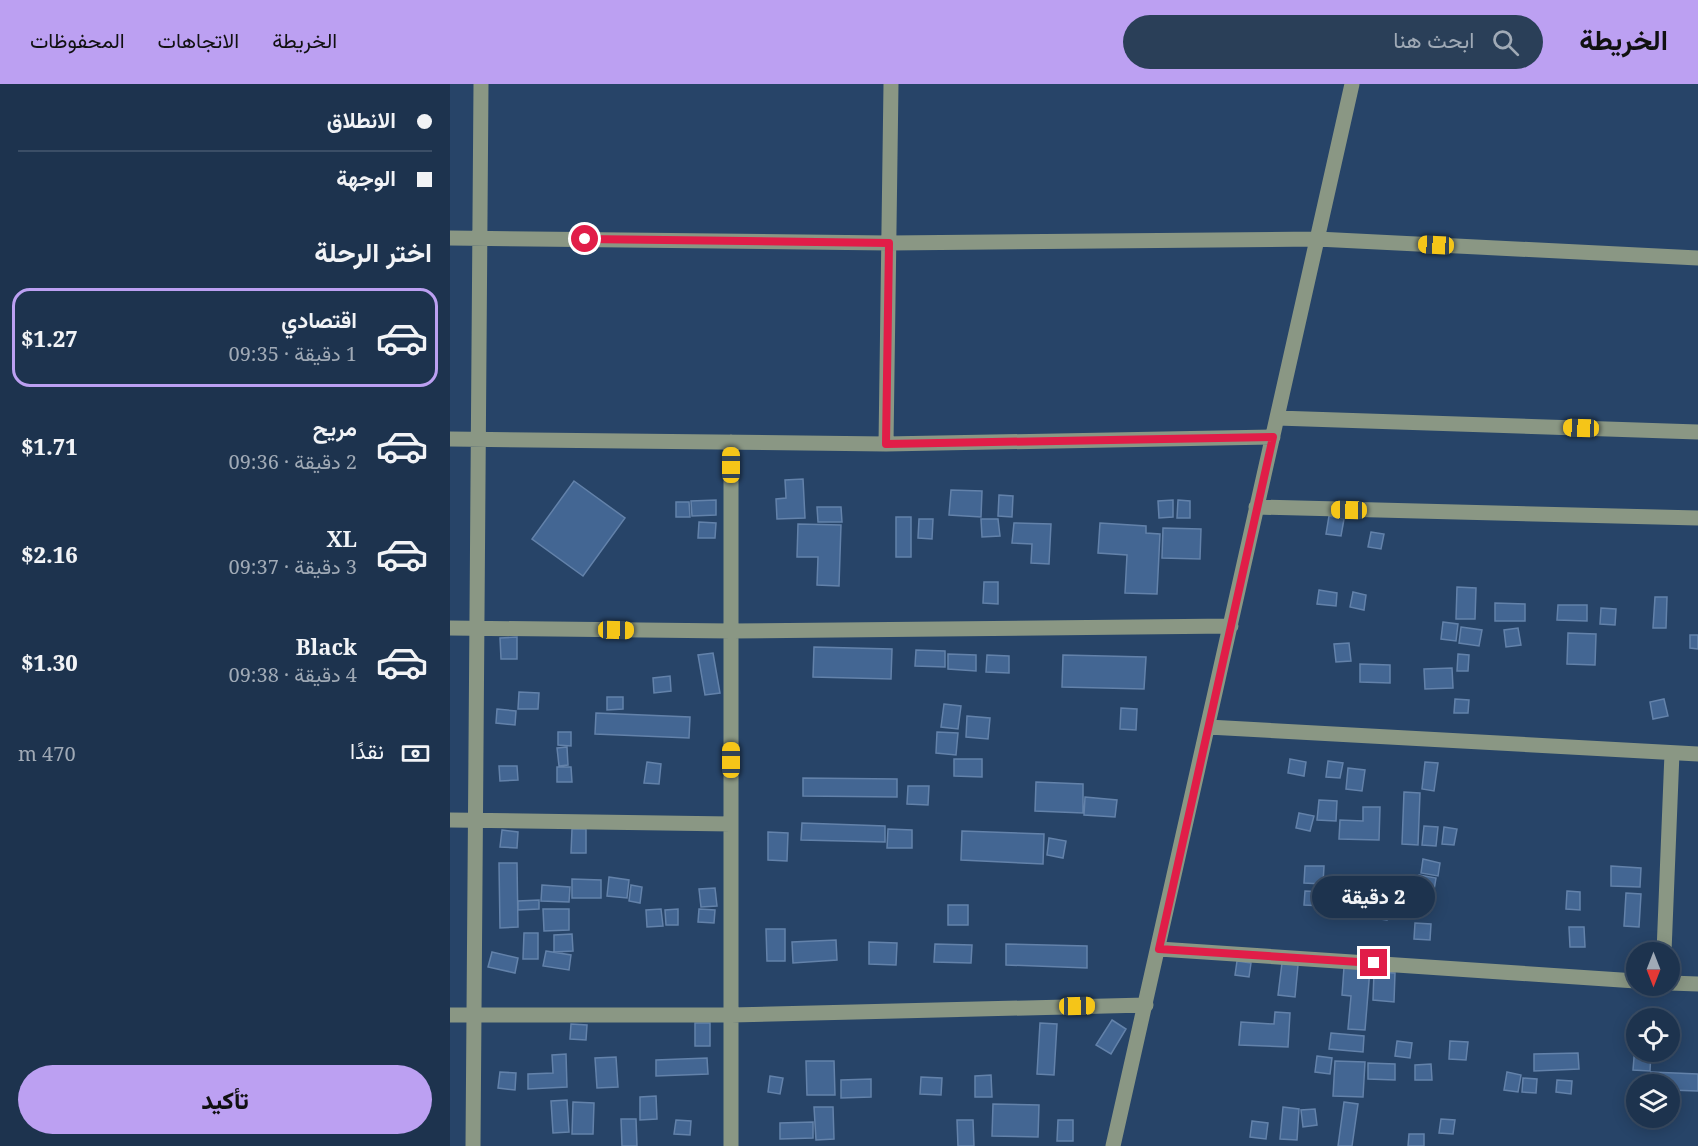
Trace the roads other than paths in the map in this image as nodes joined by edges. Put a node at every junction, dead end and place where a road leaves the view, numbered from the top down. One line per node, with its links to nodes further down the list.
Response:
1 (481, 84): 4 (street)
2 (891, 84): 7 (street)
3 (1352, 84): 6 (street)
4 (480, 237): 5 (street); 7 (street); 13 (street)
5 (450, 238)
6 (1317, 239): 7 (street); 8 (street); 9 (street)
7 (889, 243): 15 (street)
8 (1698, 258)
9 (1277, 418): 10 (street); 11 (street)
10 (1698, 432)
11 (1273, 437): 15 (street); 16 (street)
12 (450, 439): 13 (street)
13 (478, 439): 14 (street); 20 (street)
14 (731, 442): 15 (street); 21 (street)
15 (886, 444)
16 (1256, 507): 17 (street); 18 (street)
17 (1698, 518)
18 (1231, 626): 21 (street); 22 (street)
19 (450, 628): 20 (street)
20 (477, 628): 21 (street); 26 (street)
21 (731, 631): 27 (street)
22 (1208, 727): 23 (street); 29 (street)
23 (1671, 753): 24 (street); 28 (street)
24 (1698, 754)
25 (450, 820): 26 (street)
26 (475, 820): 27 (street); 35 (street)
27 (731, 824): 36 (street)
28 (1664, 942)
29 (1159, 949): 30 (street); 33 (street)
30 (1626, 980)
31 (1680, 983): 32 (street)
32 (1698, 984)
33 (1146, 1005): 36 (street); 39 (street)
34 (450, 1015): 35 (street)
35 (473, 1015): 36 (street); 37 (street)
36 (731, 1015): 38 (street)
37 (472, 1146)
38 (731, 1146)
39 (1113, 1146)

